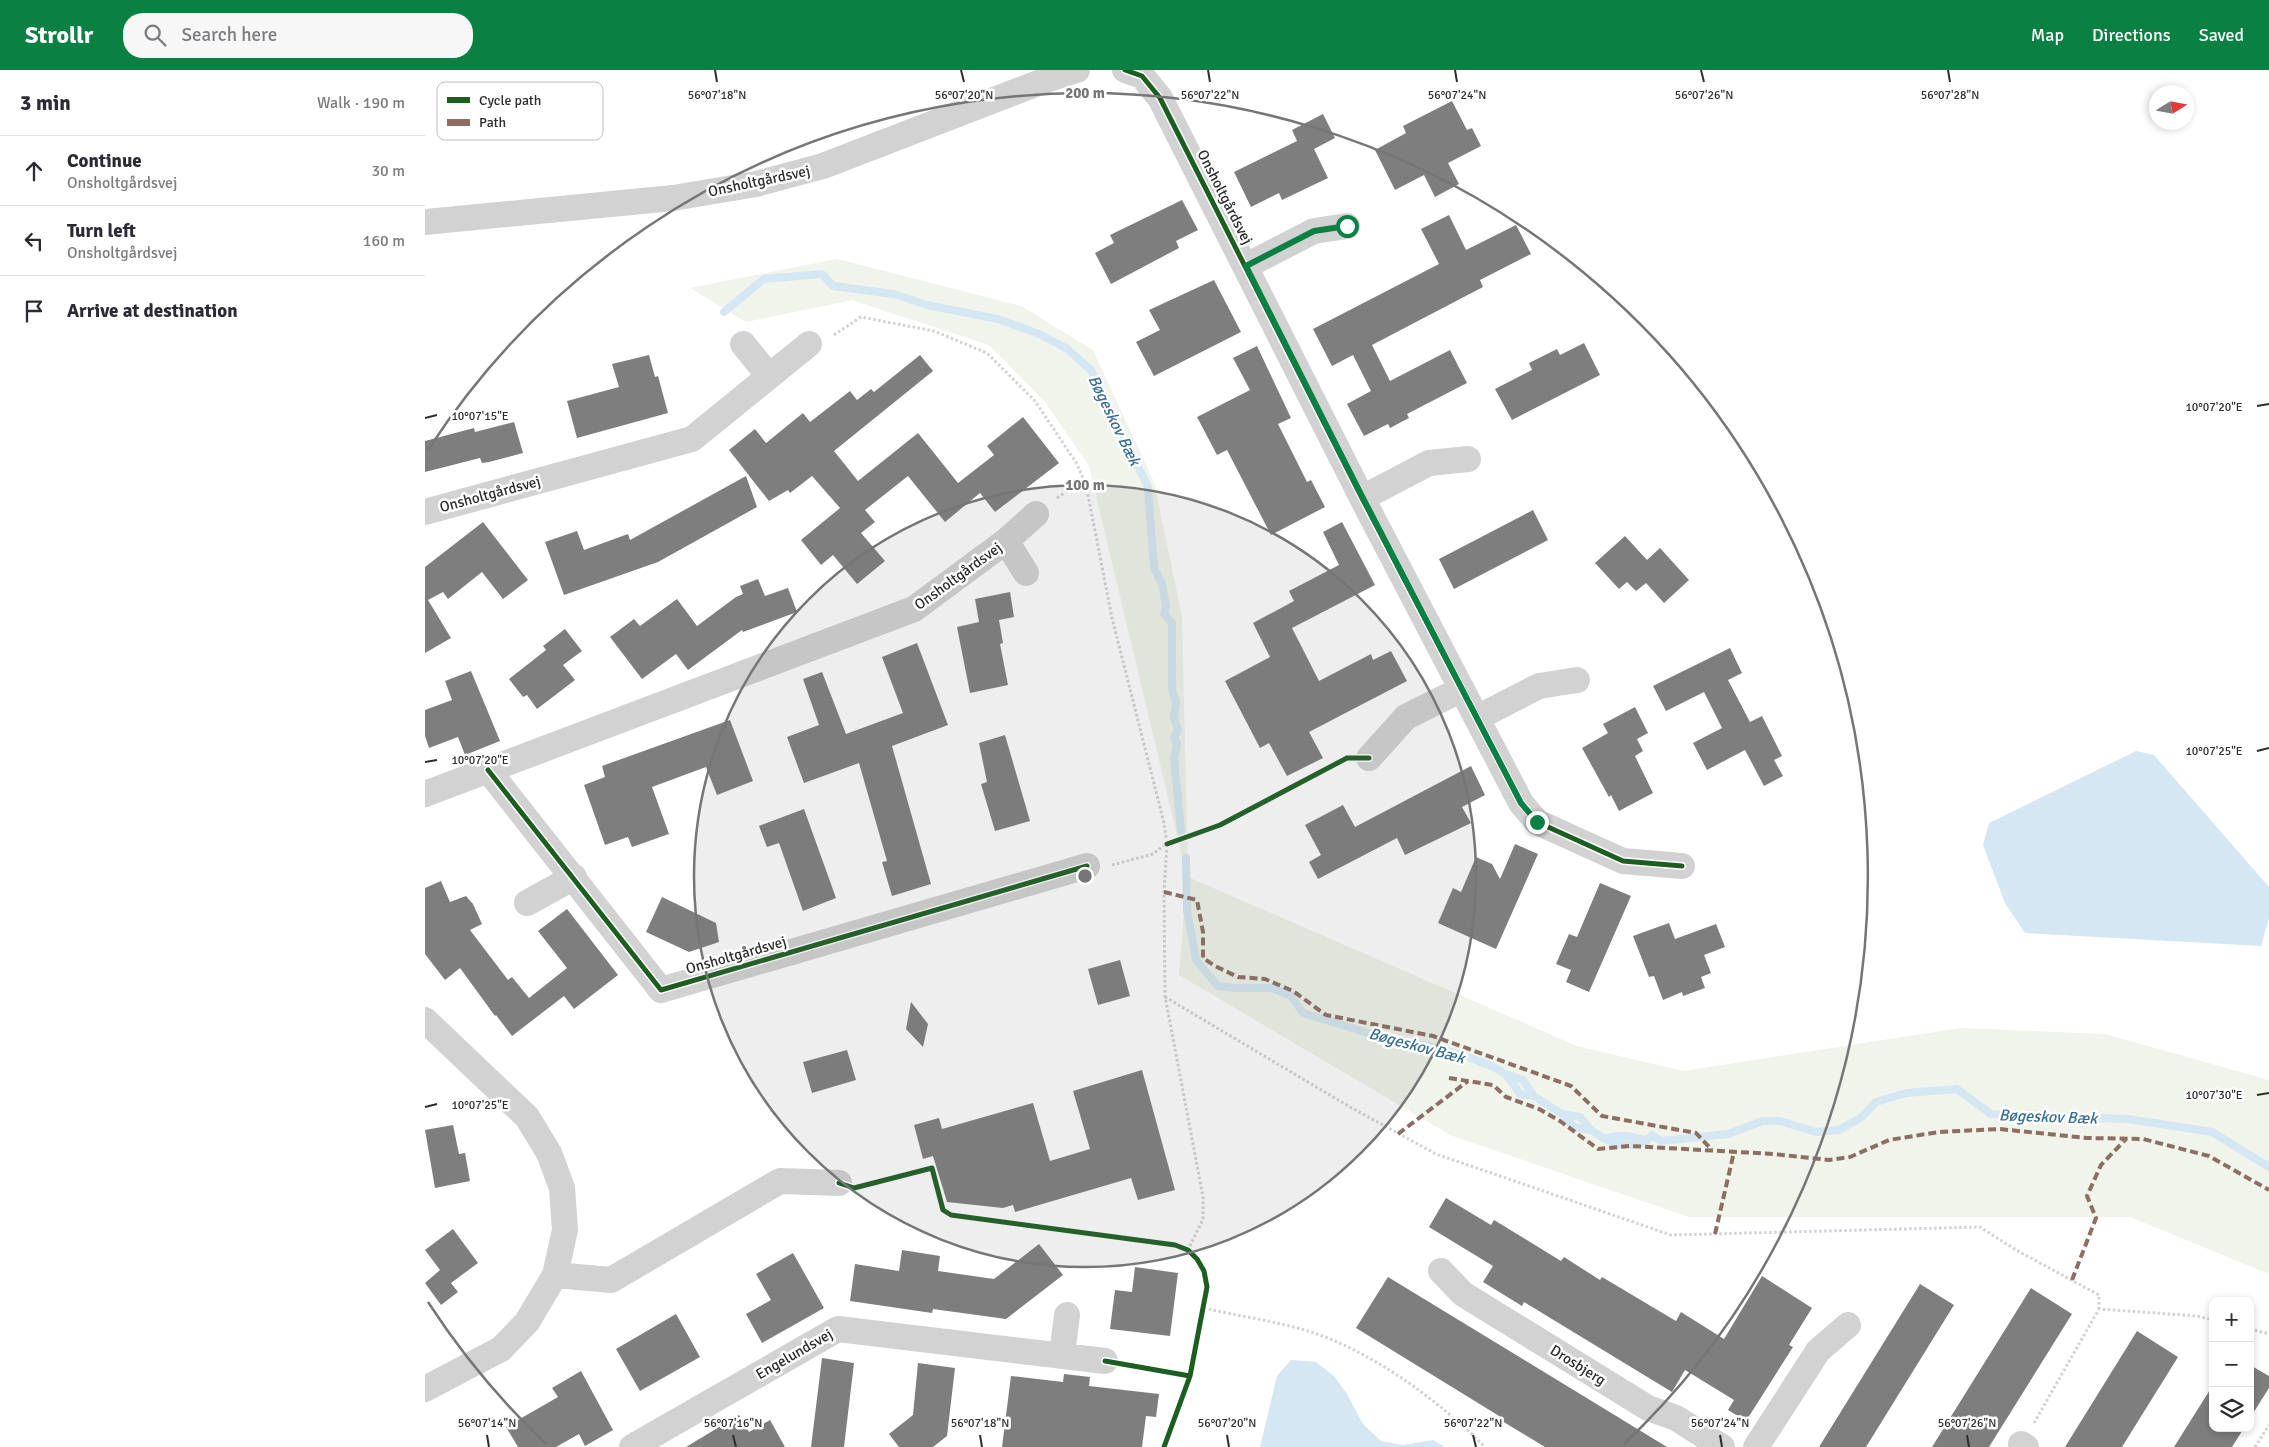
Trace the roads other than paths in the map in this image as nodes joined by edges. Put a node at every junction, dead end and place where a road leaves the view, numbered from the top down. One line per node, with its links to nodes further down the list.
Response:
1 (1077, 70): 3 (street, Onsholtgårdsvej)
2 (1125, 70): 5 (street, Onsholtgårdsvej)
3 (425, 222)
4 (1347, 226): 5 (street, Onsholtgårdsvej)
5 (1246, 266): 10 (street, Onsholtgårdsvej)
6 (743, 344): 8 (street)
7 (809, 344): 8 (street, Onsholtgårdsvej)
8 (769, 376): 11 (street, Onsholtgårdsvej)
9 (1469, 459): 10 (street)
10 (1363, 498): 16 (street, Onsholtgårdsvej)
11 (425, 512)
12 (1036, 514): 13 (street, Onsholtgårdsvej)
13 (1006, 540): 14 (street, Onsholtgårdsvej); 19 (street, Onsholtgårdsvej)
14 (1026, 573)
15 (1577, 680): 17 (street)
16 (1462, 689): 17 (street, Onsholtgårdsvej); 18 (street)
17 (1477, 718): 22 (street, Onsholtgårdsvej)
18 (1369, 758)
19 (488, 770): 20 (street, Onsholtgårdsvej); 23 (street, Onsholtgårdsvej)
20 (425, 794)
21 (1087, 866): 23 (street, Onsholtgårdsvej)
22 (1682, 866)
23 (574, 876): 24 (street)
24 (527, 903)
25 (425, 1020): 28 (street)
26 (839, 1183): 28 (street)
27 (1441, 1271): 35 (street, Drosbjerg)
28 (555, 1276): 33 (street)
29 (1067, 1315): 31 (street)
30 (1848, 1325): 36 (street)
31 (1062, 1356): 32 (street, Engelundsvej); 34 (street, Engelundsvej)
32 (1105, 1360)
33 (425, 1389)
34 (632, 1447)
35 (1722, 1447)
36 (1756, 1447)

